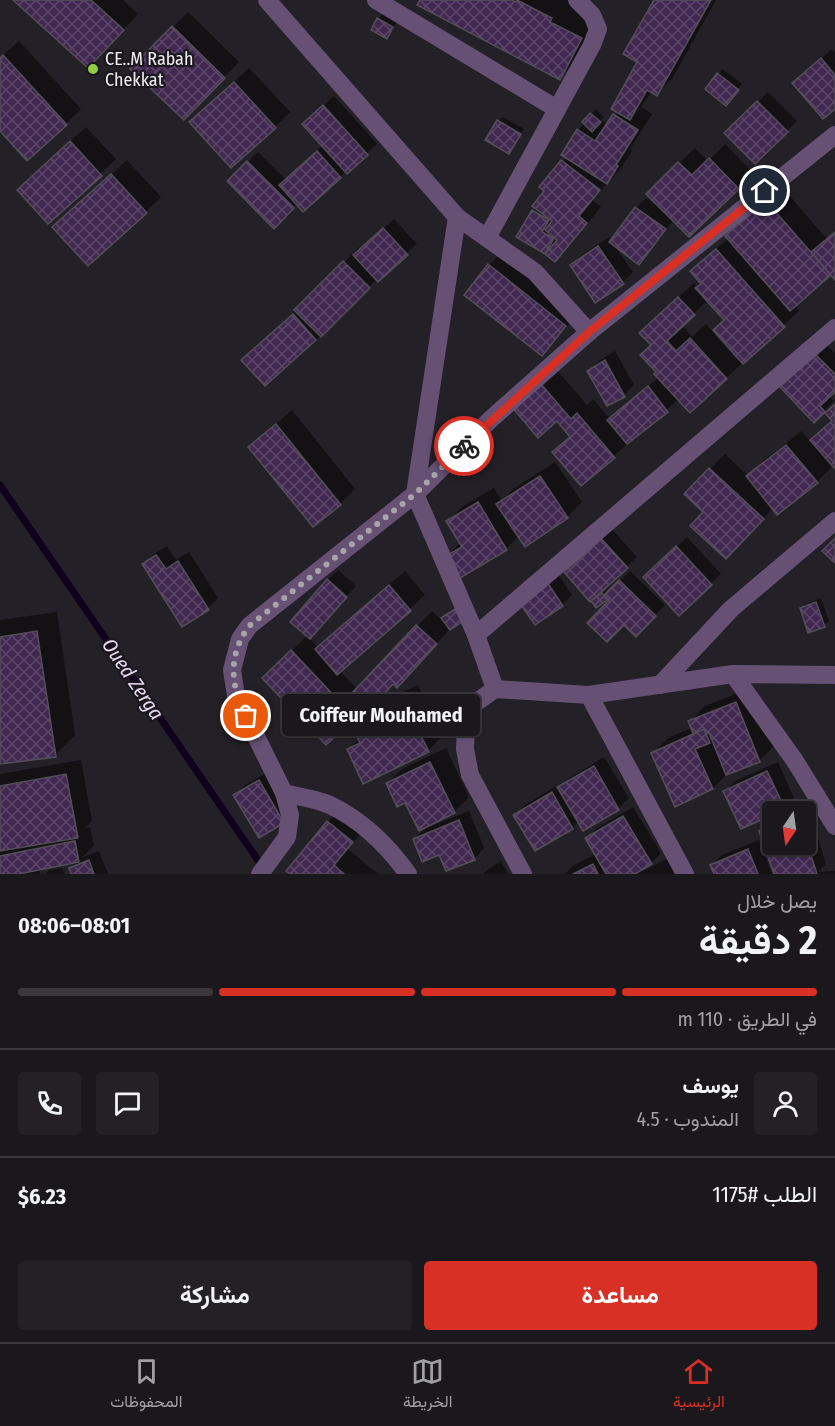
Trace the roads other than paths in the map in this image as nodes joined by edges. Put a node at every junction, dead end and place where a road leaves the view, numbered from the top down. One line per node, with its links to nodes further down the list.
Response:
1 (267, 0): 6 (street)
2 (376, 0): 4 (street)
3 (577, 0): 4 (street)
4 (557, 110): 7 (street)
5 (835, 135): 9 (street)
6 (458, 217): 7 (street); 10 (street)
7 (486, 238): 9 (street)
8 (835, 328): 12 (street)
9 (589, 332): 10 (street)
10 (415, 494): 12 (street); 18 (street)
11 (835, 521): 15 (street)
12 (476, 635): 16 (street)
13 (733, 674): 14 (street); 15 (street); 19 (street)
14 (835, 675)
15 (660, 685): 17 (street)
16 (495, 689): 17 (street); 22 (street)
17 (589, 695): 23 (street)
18 (284, 793): 20 (street); 21 (street)
19 (835, 826)
20 (260, 874)
21 (408, 874)
22 (523, 874)
23 (684, 874)

